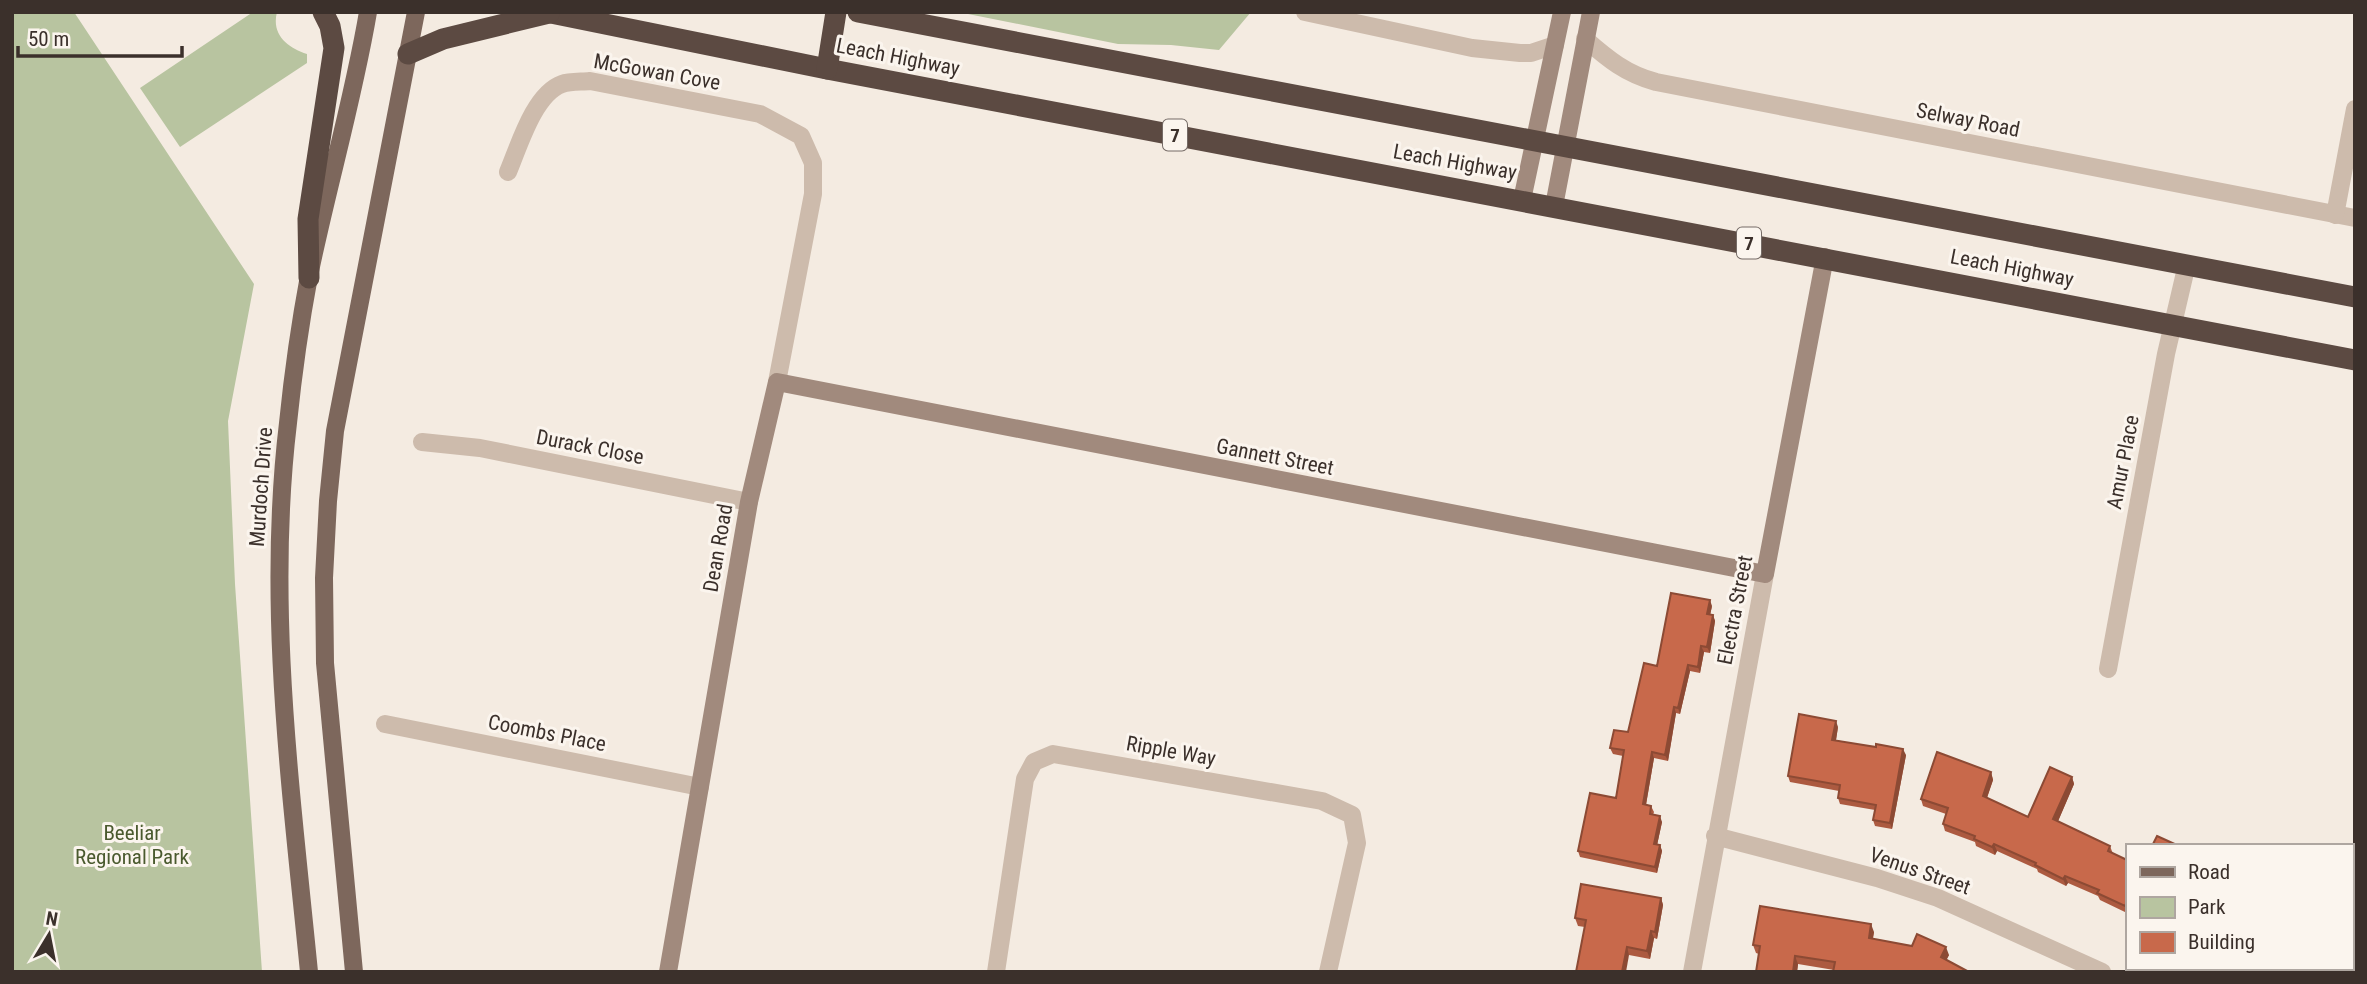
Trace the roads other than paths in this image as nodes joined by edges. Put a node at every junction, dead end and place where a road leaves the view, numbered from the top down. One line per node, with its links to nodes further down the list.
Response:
1 (323, 12): 25 (highway)
2 (368, 12): 25 (main road, Murdoch Drive)
3 (416, 12): 12 (main road)
4 (836, 12): 13 (highway)
5 (858, 12): 16 (highway, Leach Highway)
6 (1306, 12): 11 (street)
7 (1562, 12): 11 (street)
8 (1591, 12): 10 (street)
9 (547, 13): 12 (highway); 13 (highway, Leach Highway / 7)
10 (1585, 39): 17 (street); 21 (street, Selway Road)
11 (1555, 45): 16 (street)
12 (408, 54): 38 (main road)
13 (827, 69): 19 (highway, Leach Highway / 7)
14 (2355, 109): 21 (street)
15 (801, 136): 18 (street, McGowan Cove); 29 (street, Dean Road)
16 (1534, 142): 17 (highway, Leach Highway); 19 (street)
17 (1564, 147): 20 (street); 24 (highway, Leach Highway)
18 (508, 172)
19 (1522, 200): 20 (highway, Leach Highway / 7)
20 (1554, 205): 23 (highway, Leach Highway / 7)
21 (2335, 215): 22 (street, Selway Road)
22 (2355, 218)
23 (1825, 257): 27 (highway, Leach Highway / 7); 32 (street, Electra Street)
24 (2187, 264): 26 (highway, Leach Highway); 27 (street, Amur Place)
25 (309, 278): 37 (main road, Murdoch Drive)
26 (2355, 297)
27 (2173, 325): 28 (highway, Leach Highway / 7); 33 (street, Amur Place)
28 (2355, 359)
29 (776, 382): 31 (street, Dean Road); 32 (street, Gannett Street)
30 (422, 442): 31 (street, Durack Close)
31 (749, 502): 35 (street, Dean Road)
32 (1765, 574): 36 (street, Electra Street)
33 (2108, 668)
34 (385, 724): 35 (street, Coombs Place)
35 (700, 787): 39 (street, Dean Road)
36 (1715, 836): 42 (street, Electra Street); 43 (street, Venus Street)
37 (309, 972)
38 (354, 972)
39 (668, 972)
40 (996, 972): 41 (street, Ripple Way)
41 (1328, 972)
42 (1692, 972)
43 (2102, 972)

